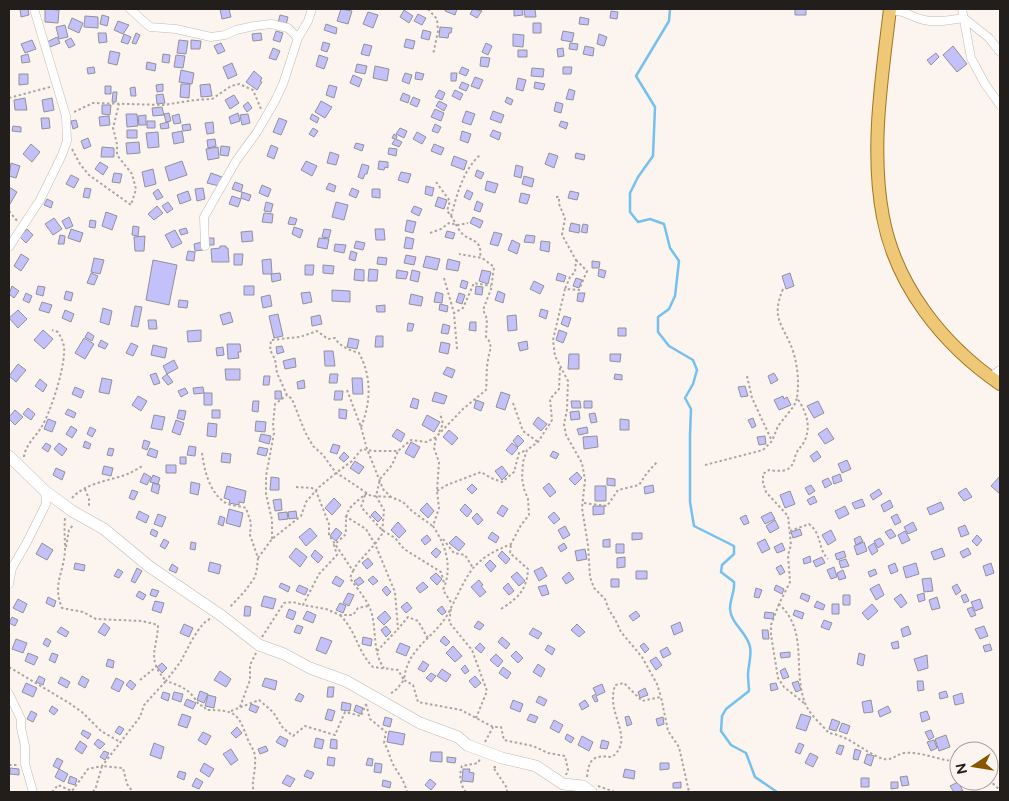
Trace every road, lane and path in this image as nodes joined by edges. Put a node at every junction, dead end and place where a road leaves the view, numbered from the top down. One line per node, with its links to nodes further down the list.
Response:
1 (34, 9): 11 (street)
2 (130, 9): 8 (street)
3 (312, 9): 8 (street)
4 (430, 9): 10 (path)
5 (962, 9): 7 (street)
6 (896, 10): 7 (street); 41 (main road)
7 (964, 18): 9 (street); 14 (street)
8 (298, 38): 16 (street)
9 (1000, 52)
10 (433, 54)
11 (57, 85): 12 (path); 15 (street)
12 (9, 98)
13 (119, 104): 15 (path); 16 (path); 17 (path)
14 (1000, 104)
15 (66, 116): 17 (street)
16 (265, 118): 27 (street)
17 (67, 141): 25 (street)
18 (480, 155): 22 (path)
19 (436, 182): 22 (path)
20 (556, 197): 31 (path)
21 (9, 212): 25 (path)
22 (451, 216): 24 (path)
23 (468, 223): 24 (path)
24 (458, 226): 26 (path); 30 (path)
25 (23, 227): 28 (street)
26 (430, 234)
27 (205, 246)
28 (9, 247)
29 (459, 254): 30 (path)
30 (480, 257): 33 (path)
31 (576, 260): 34 (path); 34 (path)
32 (444, 278): 36 (path)
33 (491, 286): 36 (path); 48 (path)
34 (565, 289): 39 (path)
35 (784, 289): 44 (path)
36 (454, 313): 38 (path)
37 (52, 330): 56 (path)
38 (457, 349)
39 (560, 368): 50 (path); 68 (path)
40 (747, 376): 49 (path)
41 (997, 377)
42 (347, 390): 47 (path)
43 (287, 395): 47 (path); 59 (path); 74 (path)
44 (797, 398): 49 (path); 73 (path)
45 (513, 403): 50 (path)
46 (440, 413): 48 (path)
47 (361, 427): 51 (path)
48 (436, 438): 53 (path); 64 (path)
49 (772, 441): 58 (path)
50 (538, 442): 52 (path)
51 (366, 449): 53 (path); 59 (path); 60 (path)
52 (527, 450): 64 (path); 76 (path)
53 (398, 451): 60 (path)
54 (9, 456): 62 (street)
55 (657, 462): 68 (path)
56 (30, 463)
57 (144, 465): 69 (path)
58 (705, 465)
59 (336, 472): 63 (path); 65 (path)
60 (380, 479): 66 (path); 67 (path)
61 (296, 487): 63 (path)
62 (45, 491): 69 (street); 82 (street)
63 (316, 491): 74 (path); 77 (path)
64 (437, 491): 71 (path)
65 (366, 494): 66 (path); 70 (path); 72 (path)
66 (376, 496): 67 (path); 72 (path)
67 (391, 497): 71 (path)
68 (583, 503): 98 (path)
69 (65, 506): 93 (path); 99 (street)
70 (345, 516): 75 (path); 77 (path)
71 (433, 526): 80 (path); 83 (path)
72 (382, 530): 75 (path); 83 (path)
73 (790, 531): 79 (path); 85 (path)
74 (272, 539): 78 (path)
75 (375, 544): 81 (path); 89 (path)
76 (511, 544): 80 (path); 87 (path)
77 (334, 545): 81 (path); 88 (path)
78 (258, 558)
79 (828, 558)
80 (473, 568): 84 (path)
81 (350, 578): 86 (path)
82 (9, 584)
83 (445, 586): 84 (path)
84 (452, 603): 90 (path); 103 (path)
85 (779, 604): 101 (path); 101 (path)
86 (369, 606): 88 (path); 91 (path)
87 (501, 609)
88 (340, 615): 94 (path)
89 (398, 629): 90 (path); 91 (path)
90 (437, 630): 96 (path)
91 (376, 652): 94 (path)
92 (9, 667): 105 (path)
93 (156, 667): 95 (path); 105 (path)
94 (384, 668): 96 (path)
95 (140, 680)
96 (404, 680): 100 (path); 103 (path)
97 (9, 694): 113 (street)
98 (661, 697): 111 (path); 122 (path)
99 (368, 699): 100 (street); 102 (path); 118 (path)
100 (381, 700): 106 (street)
101 (805, 703): 108 (path)
102 (230, 712)
103 (476, 719): 104 (path)
104 (493, 727): 106 (path); 110 (path)
105 (120, 742): 109 (path)
106 (482, 749): 107 (street); 119 (path)
107 (502, 758): 110 (street); 120 (path)
108 (949, 762)
109 (102, 766): 114 (path); 115 (path); 116 (path)
110 (563, 784): 111 (street)
111 (592, 786): 121 (path)
112 (252, 788): 117 (path)
113 (33, 792)
114 (52, 792)
115 (92, 792)
116 (133, 792)
117 (252, 792)
118 (407, 792)
119 (466, 792)
120 (507, 792)
121 (614, 792)
122 (689, 792)

